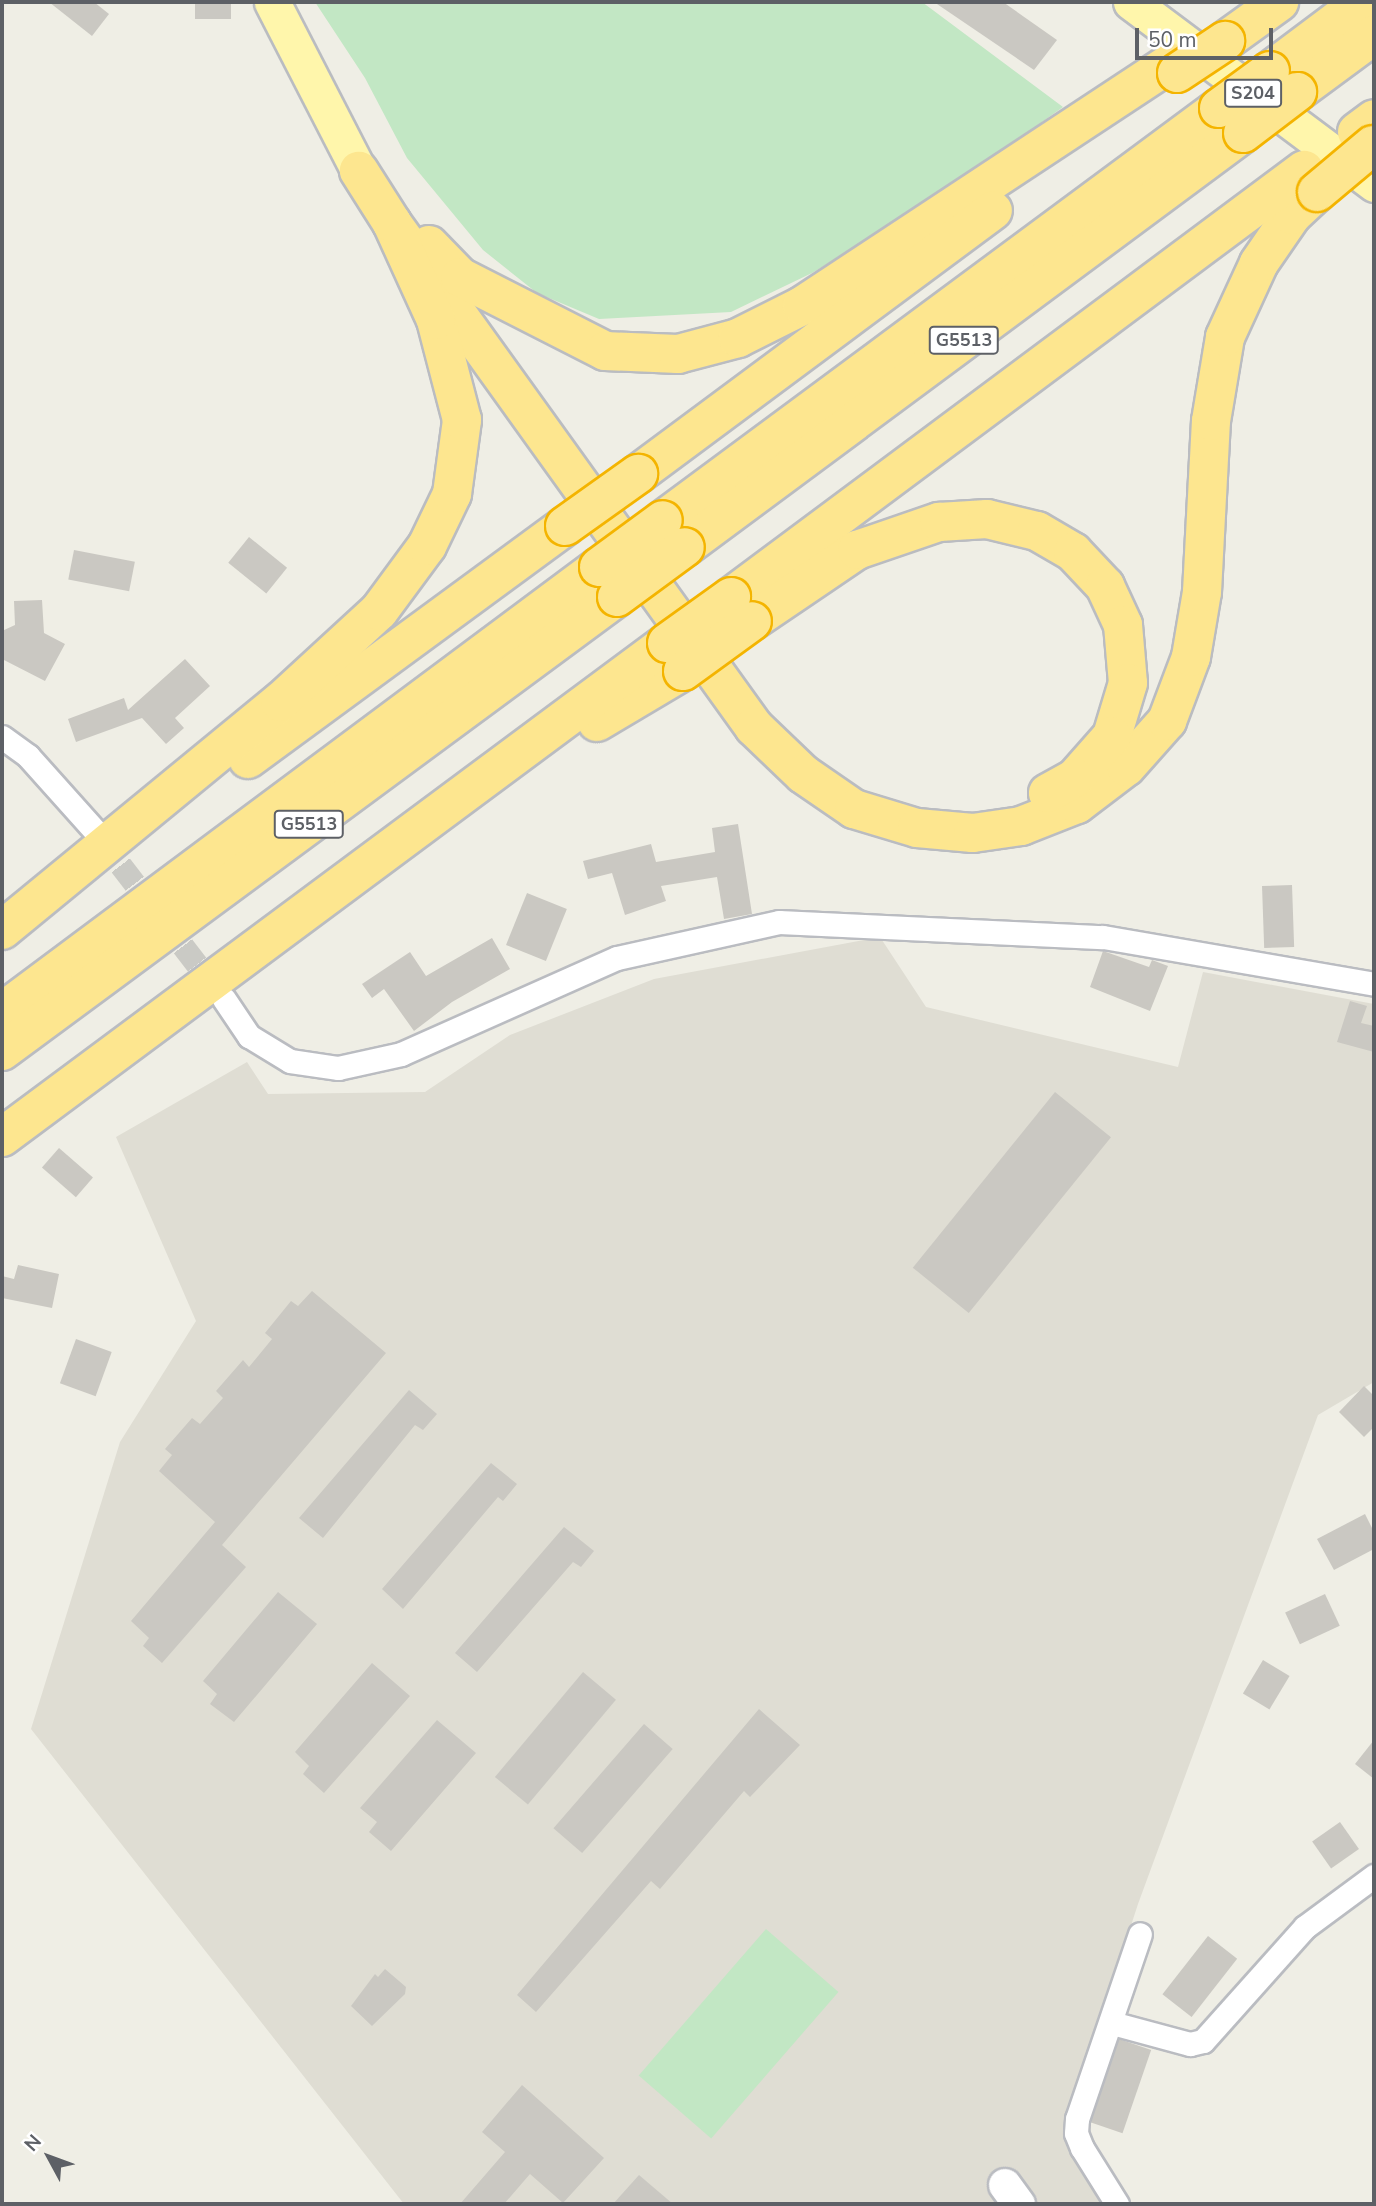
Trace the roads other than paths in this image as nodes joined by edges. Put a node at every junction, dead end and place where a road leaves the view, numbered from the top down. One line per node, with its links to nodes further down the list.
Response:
1 (272, 2): 9 (main road)
2 (1131, 2): 11 (main road, S204)
3 (1362, 2): 7 (highway, G5513)
4 (1274, 6): 6 (highway)
5 (1374, 35): 7 (highway, G5513)
6 (1174, 68): 13 (highway); 19 (highway, bridge)
7 (1283, 82): 14 (highway, G5513, bridge)
8 (1369, 135): 10 (highway, bridge)
9 (361, 170): 12 (highway); 13 (highway)
10 (1311, 181): 12 (highway); 15 (highway)
11 (1374, 184)
12 (392, 223): 18 (highway)
13 (460, 277): 15 (highway)
14 (608, 582): 22 (highway, G5513); 23 (highway, G5513)
15 (741, 609): 24 (highway, bridge)
16 (2, 737): 17 (street)
17 (96, 832)
18 (2, 930)
19 (2, 944)
20 (1374, 984): 21 (street)
21 (224, 999)
22 (2, 1012)
23 (2, 1051)
24 (2, 1137)
25 (1374, 1876): 27 (street)
26 (1140, 1934): 27 (street)
27 (1112, 2023): 28 (street)
28 (1117, 2204)

